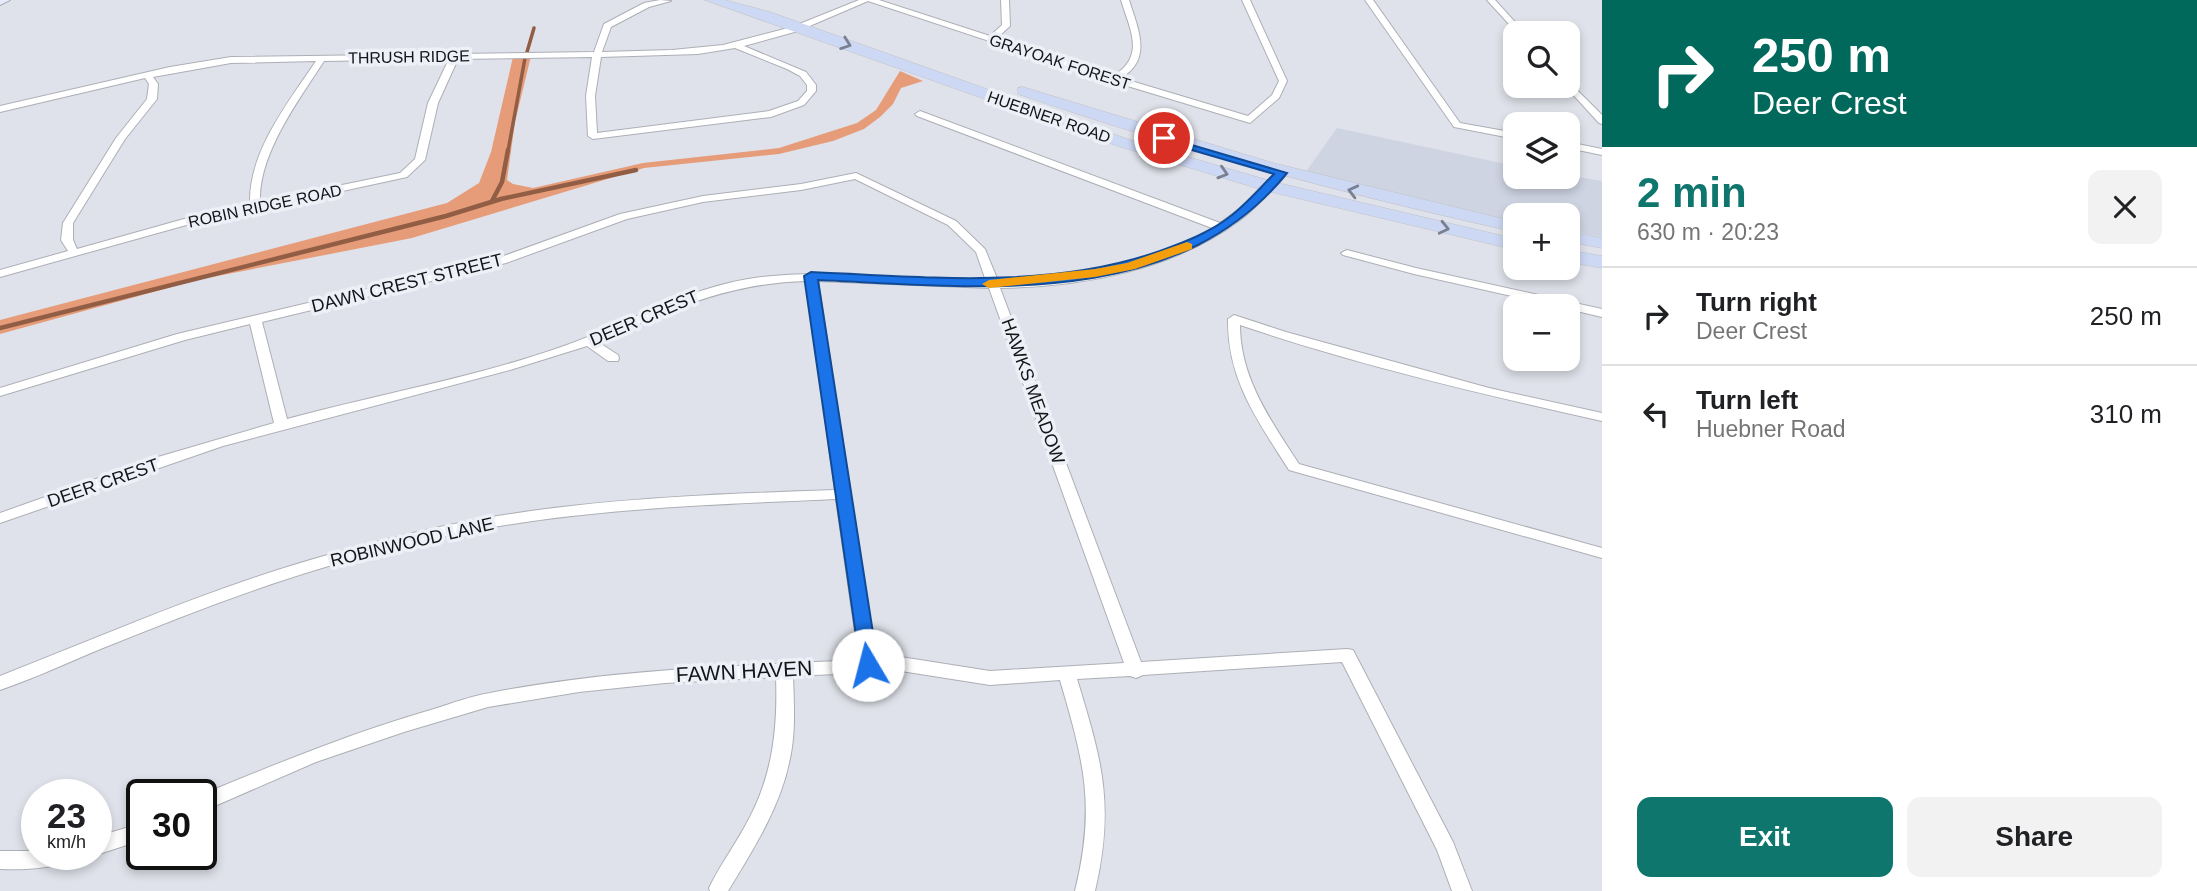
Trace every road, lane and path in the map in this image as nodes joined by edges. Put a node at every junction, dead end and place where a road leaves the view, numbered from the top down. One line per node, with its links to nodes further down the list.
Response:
1 (711, 0): 13 (main road, HUEBNER ROAD)
2 (757, 0): 11 (main road, HUEBNER ROAD)
3 (864, 0): 11 (street, THRUSH RIDGE)
4 (871, 0): 14 (street, GRAYOAK FOREST)
5 (1004, 0): 14 (street)
6 (1125, 0): 20 (street)
7 (1245, 0): 20 (street, GRAYOAK FOREST)
8 (1369, 0): 25 (street)
9 (1491, 0): 12 (street)
10 (667, 1): 16 (street)
11 (819, 20): 13 (street, THRUSH RIDGE); 28 (main road, HUEBNER ROAD)
12 (1510, 21)
13 (799, 27): 15 (street, THRUSH RIDGE); 30 (main road, HUEBNER ROAD, one-way to 30)
14 (991, 39): 20 (street, GRAYOAK FOREST)
15 (738, 47): 16 (street, THRUSH RIDGE); 16 (street)
16 (599, 54): 17 (street, THRUSH RIDGE)
17 (455, 56): 18 (street, THRUSH RIDGE); 31 (street, ROBIN RIDGE ROAD)
18 (322, 58): 19 (street, THRUSH RIDGE); 31 (street)
19 (147, 75): 22 (street, THRUSH RIDGE); 37 (street)
20 (1114, 79)
21 (1580, 97): 24 (street)
22 (0, 109)
23 (920, 114): 33 (street)
24 (1602, 121)
25 (1503, 134)
26 (1580, 147): 27 (street)
27 (1602, 152)
28 (1282, 173): 30 (street, DEER CREST); 32 (main road, HUEBNER ROAD, one-way to 28)
29 (856, 176): 43 (street, HAWKS MEADOW); 45 (street, DAWN CREST STREET)
30 (1269, 186): 33 (street, DEER CREST); 35 (main road, HUEBNER ROAD, one-way to 35)
31 (255, 207): 37 (street, ROBIN RIDGE ROAD)
32 (1503, 224)
33 (1222, 228): 43 (street, DEER CREST)
34 (1580, 239): 36 (main road)
35 (1503, 242)
36 (1602, 243)
37 (74, 253): 41 (street, ROBIN RIDGE ROAD)
38 (1347, 253): 44 (street)
39 (1580, 258): 40 (main road)
40 (1602, 262)
41 (0, 274)
42 (811, 276): 43 (street, DEER CREST); 46 (street, DEER CREST); 51 (street)
43 (994, 284): 56 (street, HAWKS MEADOW)
44 (1602, 313)
45 (255, 320): 48 (street, DAWN CREST STREET); 50 (street)
46 (589, 341): 47 (street); 50 (street, DEER CREST)
47 (613, 358)
48 (0, 392)
49 (1602, 417): 53 (street)
50 (282, 426): 52 (street, DEER CREST)
51 (844, 494): 54 (street); 58 (street, ROBINWOOD LANE)
52 (0, 518)
53 (1602, 553)
54 (868, 665): 55 (street, FAWN HAVEN); 57 (street, FAWN HAVEN)
55 (784, 669): 59 (street, FAWN HAVEN); 62 (street)
56 (1136, 671): 57 (street, FAWN HAVEN); 64 (street, FAWN HAVEN)
57 (1068, 675): 63 (street)
58 (0, 683)
59 (217, 797)
60 (0, 860): 61 (street)
61 (21, 860)
62 (719, 888)
63 (1085, 891)
64 (1462, 891)

